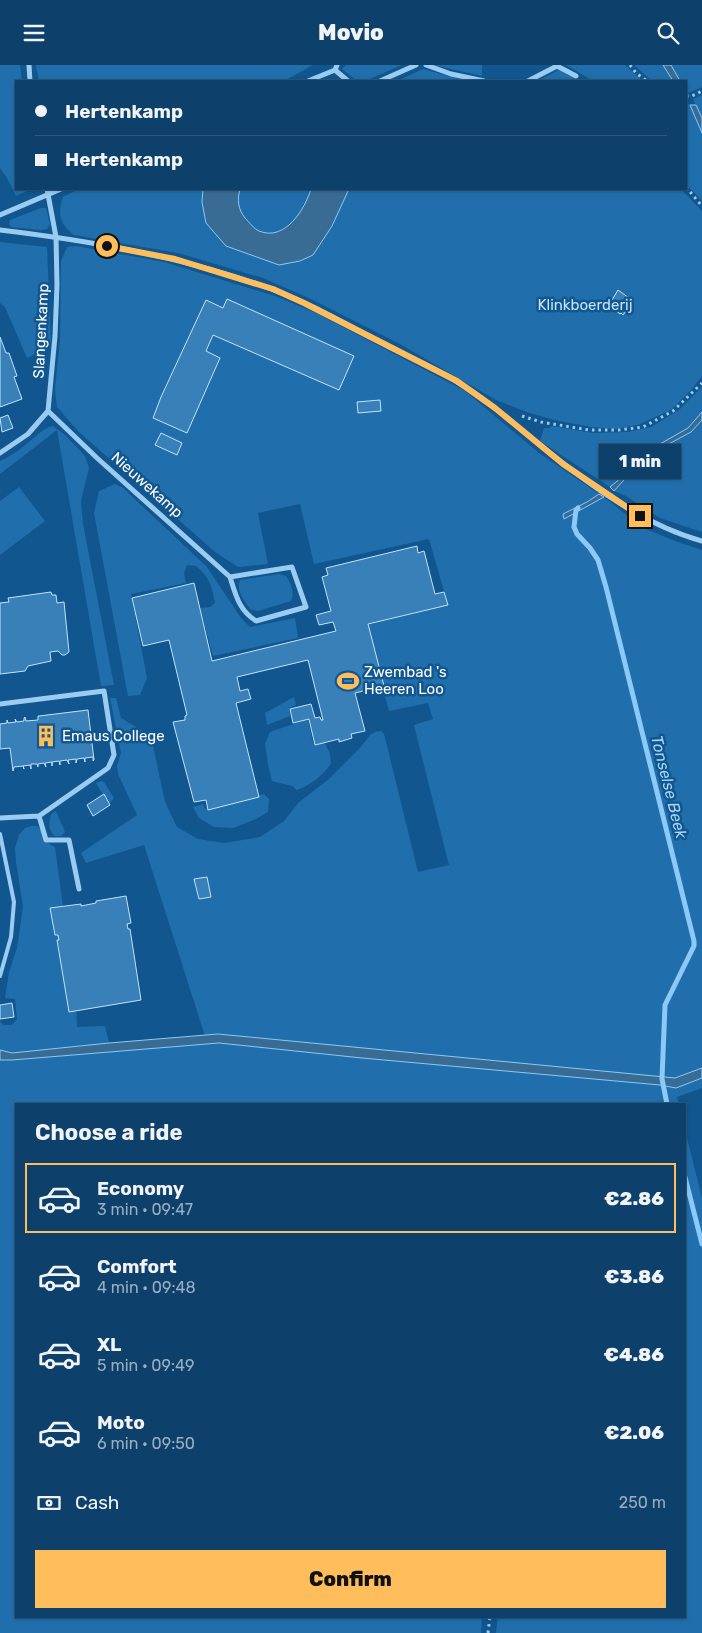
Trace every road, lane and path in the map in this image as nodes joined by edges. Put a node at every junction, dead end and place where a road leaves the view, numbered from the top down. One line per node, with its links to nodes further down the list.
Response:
1 (29, 65): 7 (street)
2 (416, 65): 10 (street)
3 (426, 65): 11 (street)
4 (630, 65): 13 (path)
5 (336, 67): 8 (street); 9 (street)
6 (576, 76): 12 (street)
7 (30, 80)
8 (310, 80)
9 (347, 80)
10 (382, 80)
11 (479, 80)
12 (530, 80)
13 (646, 80)
14 (702, 91): 15 (path)
15 (687, 96)
16 (687, 188): 18 (path)
17 (48, 192): 19 (street); 21 (street, Slangenkamp)
18 (702, 205)
19 (0, 215)
20 (0, 230): 21 (street)
21 (56, 237): 23 (street); 24 (street, Slangenkamp)
22 (702, 383): 23 (path)
23 (495, 408): 26 (street)
24 (48, 411): 25 (street); 27 (street, Nieuwekamp)
25 (0, 453)
26 (702, 541)
27 (230, 577): 27 (street, Nieuwekamp)
28 (0, 704): 29 (street)
29 (39, 816): 30 (street); 32 (street)
30 (0, 818)
31 (0, 834): 33 (lane)
32 (79, 889)
33 (0, 976)
34 (490, 1618): 35 (path)
35 (488, 1633)

